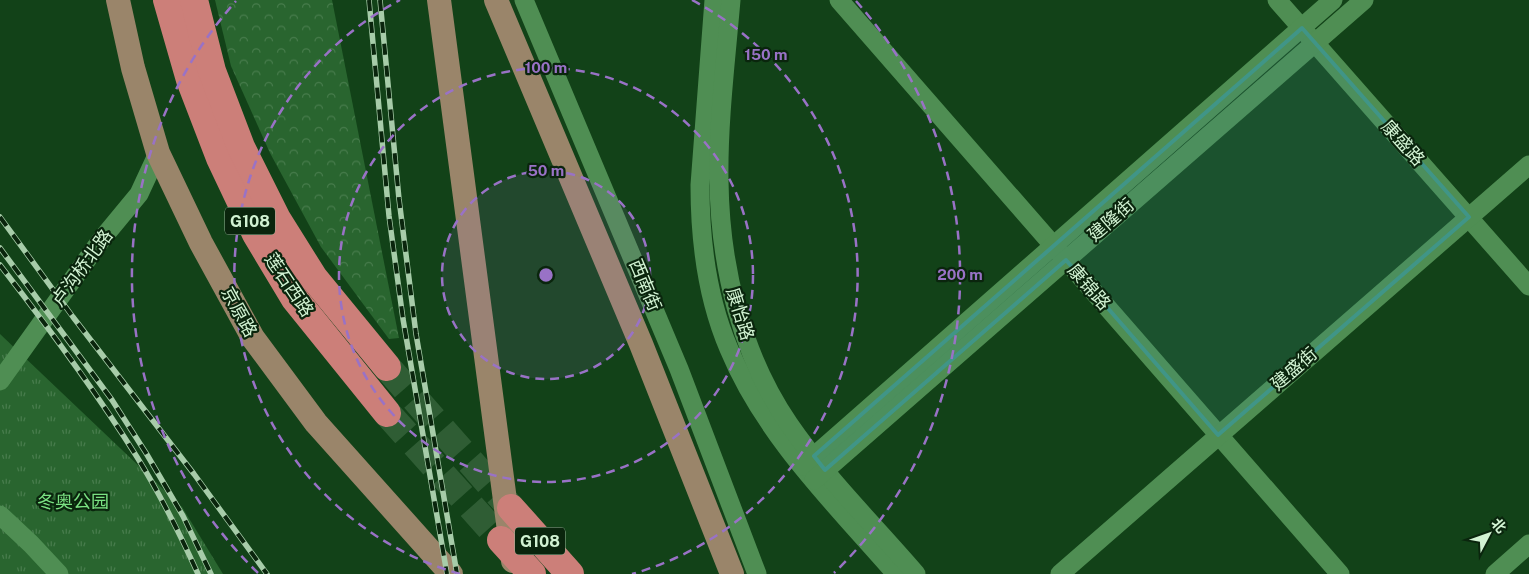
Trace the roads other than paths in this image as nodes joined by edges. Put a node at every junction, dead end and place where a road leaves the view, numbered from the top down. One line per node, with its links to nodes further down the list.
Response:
1 (118, 0): 15 (main road, 京原路)
2 (167, 0): 22 (highway, 莲石西路 / G108)
3 (194, 0): 20 (highway, 莲石西路 / G108)
4 (438, 0): 31 (main road)
5 (496, 0): 34 (main road)
6 (524, 0): 35 (street, 西南街)
7 (714, 0): 24 (street, 康怡路)
8 (730, 0): 24 (street, 康怡路)
9 (839, 0): 18 (street, 康锦路)
10 (1277, 0): 13 (street, 康盛路)
11 (1333, 0): 13 (street, 建隆街)
12 (1364, 0): 14 (street, 建隆街)
13 (1302, 28): 14 (street, 康盛路); 18 (street, 建隆街)
14 (1315, 43): 17 (street, 康盛路); 18 (street, 建隆街)
15 (158, 153): 21 (street, 卢沟桥北路); 30 (main road, 京原路)
16 (1529, 165): 17 (street, 建盛街)
17 (1469, 217): 19 (street, 康盛路); 23 (street, 建盛街)
18 (1060, 254): 23 (street, 康锦路); 24 (street, 建隆街)
19 (1529, 286)
20 (387, 367)
21 (0, 381)
22 (387, 413)
23 (1218, 435): 38 (street, 建盛街); 39 (street, 康锦路)
24 (814, 468): 36 (street, 康怡路); 37 (street, 康怡路)
25 (511, 508): 33 (highway, G108)
26 (0, 515): 29 (street)
27 (501, 540): 32 (highway, G108)
28 (1529, 544): 40 (street)
29 (59, 574)
30 (451, 574)
31 (514, 574)
32 (532, 574)
33 (570, 574)
34 (732, 574)
35 (757, 574)
36 (896, 574)
37 (916, 574)
38 (1060, 574)
39 (1340, 574)
40 (1494, 574)

